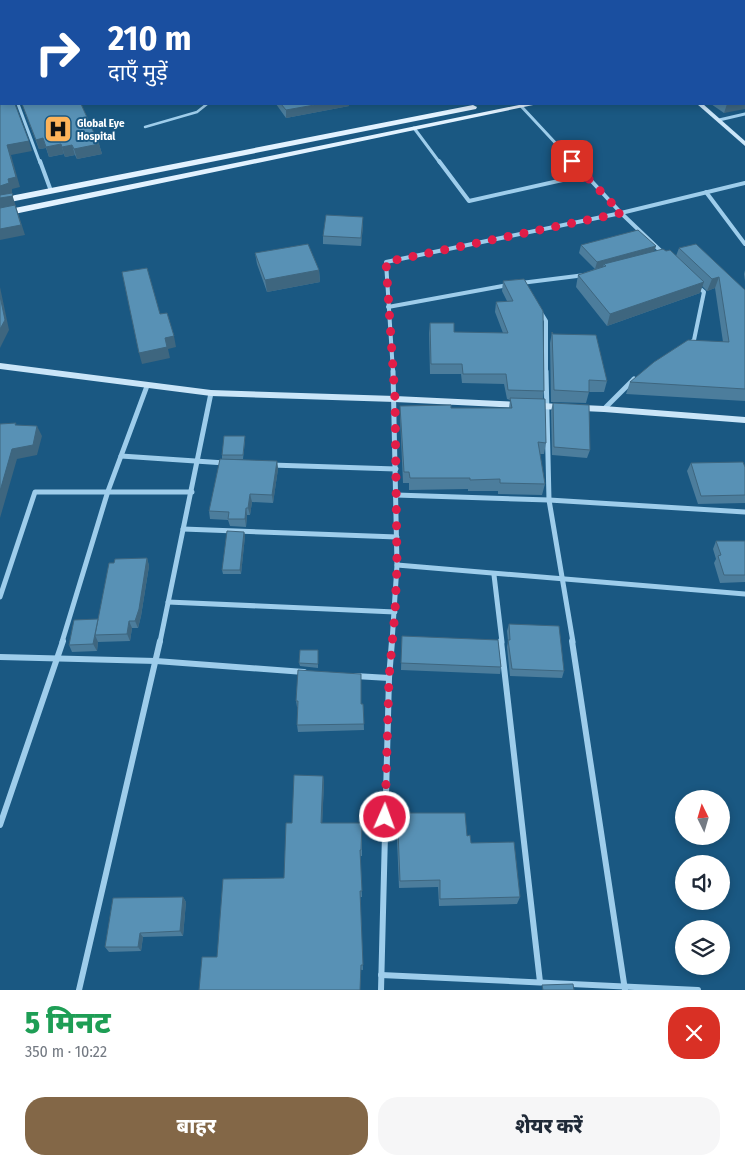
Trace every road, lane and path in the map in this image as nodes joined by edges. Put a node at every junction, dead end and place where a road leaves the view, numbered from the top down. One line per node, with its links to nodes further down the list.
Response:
1 (18, 105): 14 (street)
2 (206, 105): 9 (lane)
3 (484, 105): 14 (main road)
4 (527, 105): 6 (main road)
5 (701, 105): 8 (street)
6 (520, 106): 10 (main road); 12 (street)
7 (745, 114): 8 (street)
8 (718, 120): 11 (street)
9 (145, 127)
10 (414, 128): 12 (street); 18 (main road)
11 (745, 144)
12 (585, 175): 17 (street)
13 (745, 183): 15 (street)
14 (51, 191): 16 (main road)
15 (706, 192): 17 (street); 19 (street)
16 (0, 201)
17 (621, 213): 20 (street); 26 (street)
18 (0, 214)
19 (745, 244)
20 (657, 258)
21 (588, 274): 23 (street)
22 (691, 280): 27 (street)
23 (524, 282): 24 (street); 26 (street)
24 (528, 290)
25 (537, 305): 33 (street)
26 (388, 307): 32 (street)
27 (686, 346)
28 (0, 366): 30 (street)
29 (636, 378): 34 (street)
30 (147, 386): 31 (street); 36 (street)
31 (211, 393): 32 (street); 37 (street)
32 (395, 399): 33 (street); 40 (street)
33 (546, 406): 34 (street); 44 (street)
34 (604, 409): 35 (street)
35 (745, 420)
36 (122, 456): 37 (street); 41 (street)
37 (197, 462): 38 (street); 42 (street)
38 (227, 463)
39 (267, 464): 40 (street)
40 (396, 469): 43 (street)
41 (108, 491): 42 (street); 52 (street); 56 (street)
42 (192, 492): 46 (street)
43 (396, 495): 44 (street); 47 (street)
44 (549, 500): 45 (street); 50 (street)
45 (745, 512)
46 (184, 529): 47 (street); 53 (street)
47 (397, 537): 48 (street)
48 (397, 565): 49 (street); 54 (street)
49 (494, 575): 50 (street); 63 (street)
50 (563, 578): 51 (street); 64 (street)
51 (745, 594)
52 (0, 597)
53 (168, 602): 54 (street); 57 (street)
54 (395, 612): 60 (street)
55 (0, 657): 56 (street)
56 (57, 660): 57 (street); 61 (street)
57 (156, 661): 58 (street); 65 (street)
58 (311, 672)
59 (350, 675): 60 (street)
60 (389, 678): 62 (street)
61 (0, 825)
62 (381, 975): 63 (street); 66 (street)
63 (540, 982): 64 (street)
64 (625, 987): 67 (street)
65 (79, 990)
66 (380, 990)
67 (698, 990)

